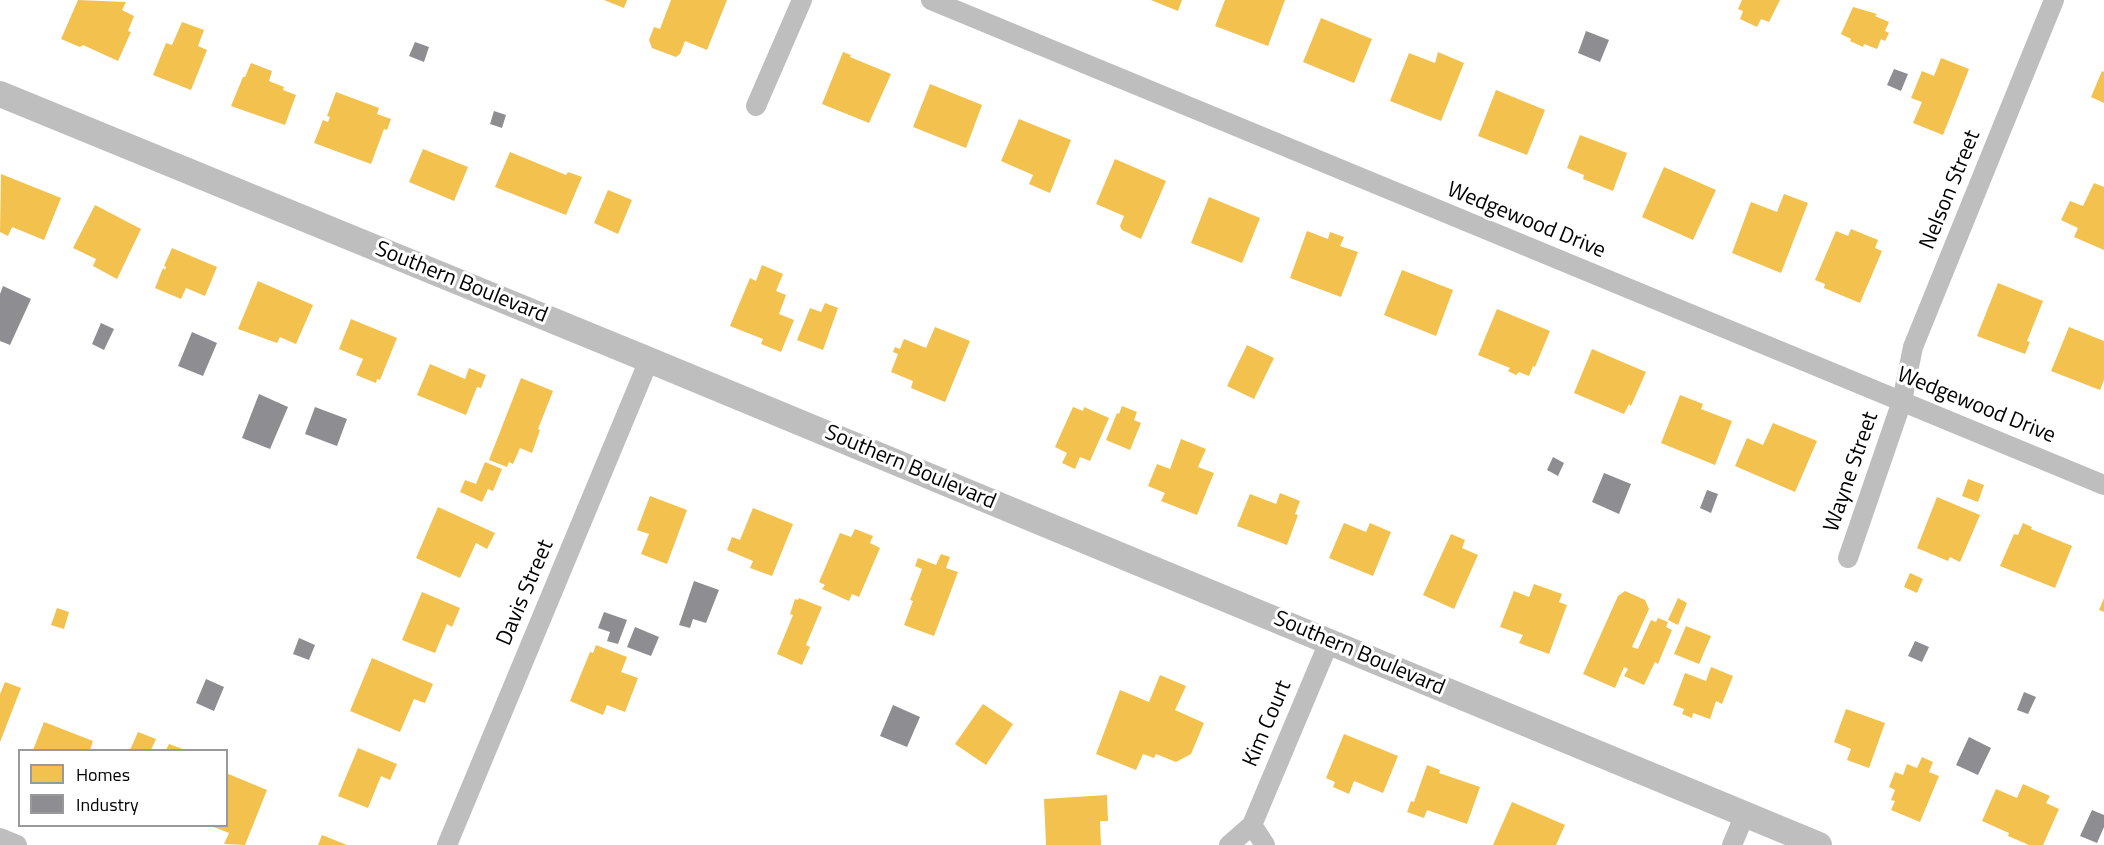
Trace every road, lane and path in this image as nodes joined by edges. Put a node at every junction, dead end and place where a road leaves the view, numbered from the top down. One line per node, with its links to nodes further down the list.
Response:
1 (802, 0): 6 (street)
2 (931, 0): 4 (street, Wedgewood Drive)
3 (2054, 0): 8 (street, Nelson Street)
4 (969, 7): 8 (street, Wedgewood Drive)
5 (0, 94): 7 (street, Southern Boulevard)
6 (756, 106)
7 (649, 360): 11 (street, Southern Boulevard); 16 (street, Davis Street)
8 (1902, 401): 9 (street, Wedgewood Drive); 10 (street, Wayne Street)
9 (2104, 485)
10 (1848, 558)
11 (1329, 642): 12 (street, Southern Boulevard); 13 (street, Kim Court)
12 (1745, 814): 19 (street); 20 (street, Southern Boulevard)
13 (1251, 825): 17 (street, Kim Court); 18 (street)
14 (0, 838): 15 (street)
15 (17, 845)
16 (447, 845)
17 (1229, 845)
18 (1265, 845)
19 (1732, 845)
20 (1819, 845)

